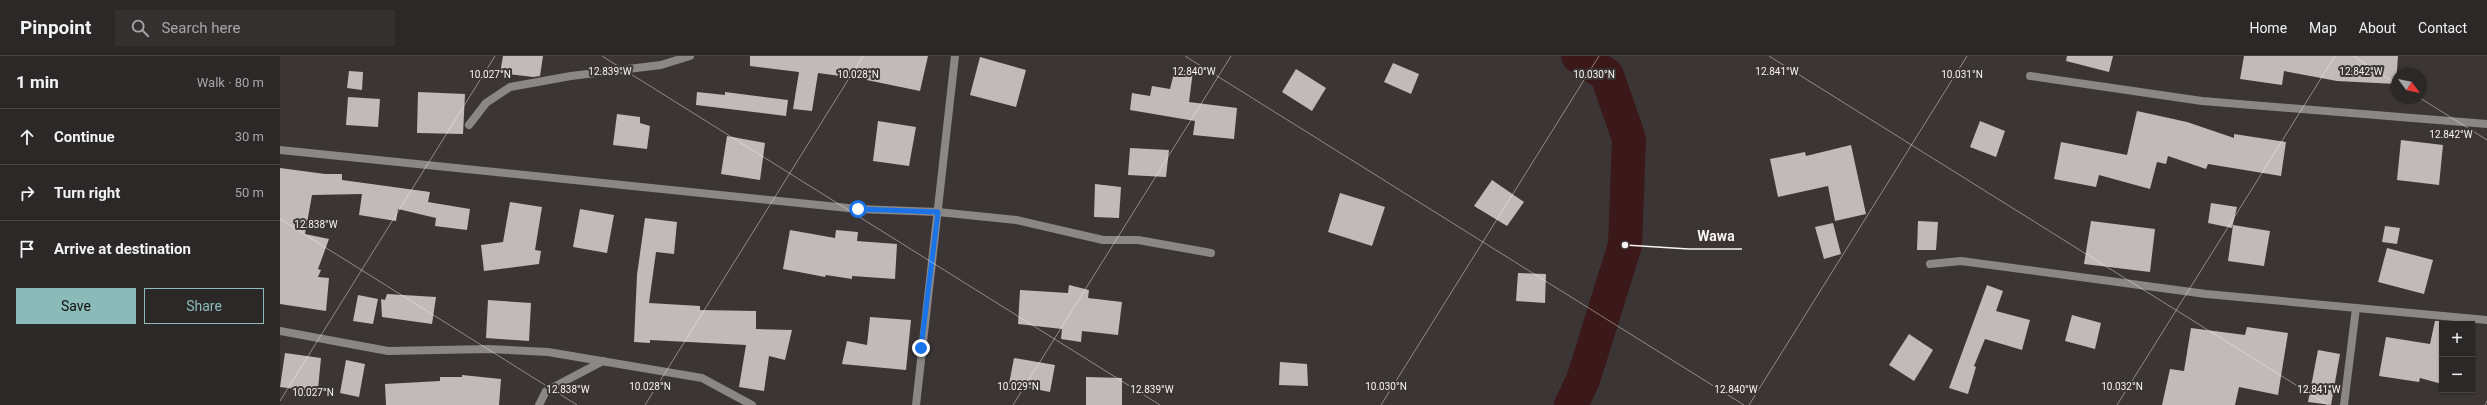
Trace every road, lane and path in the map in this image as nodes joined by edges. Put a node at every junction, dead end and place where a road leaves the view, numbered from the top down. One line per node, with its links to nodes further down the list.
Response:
1 (690, 56): 5 (street)
2 (955, 56): 7 (street)
3 (2030, 76): 4 (street)
4 (2487, 124)
5 (468, 125)
6 (280, 150): 7 (street)
7 (938, 212): 8 (street); 16 (street)
8 (1211, 253)
9 (1930, 264): 10 (street)
10 (2356, 308): 11 (street); 17 (street)
11 (2487, 320)
12 (280, 331): 13 (street)
13 (603, 361): 14 (street); 15 (street)
14 (539, 405)
15 (752, 405)
16 (916, 405)
17 (2344, 405)

